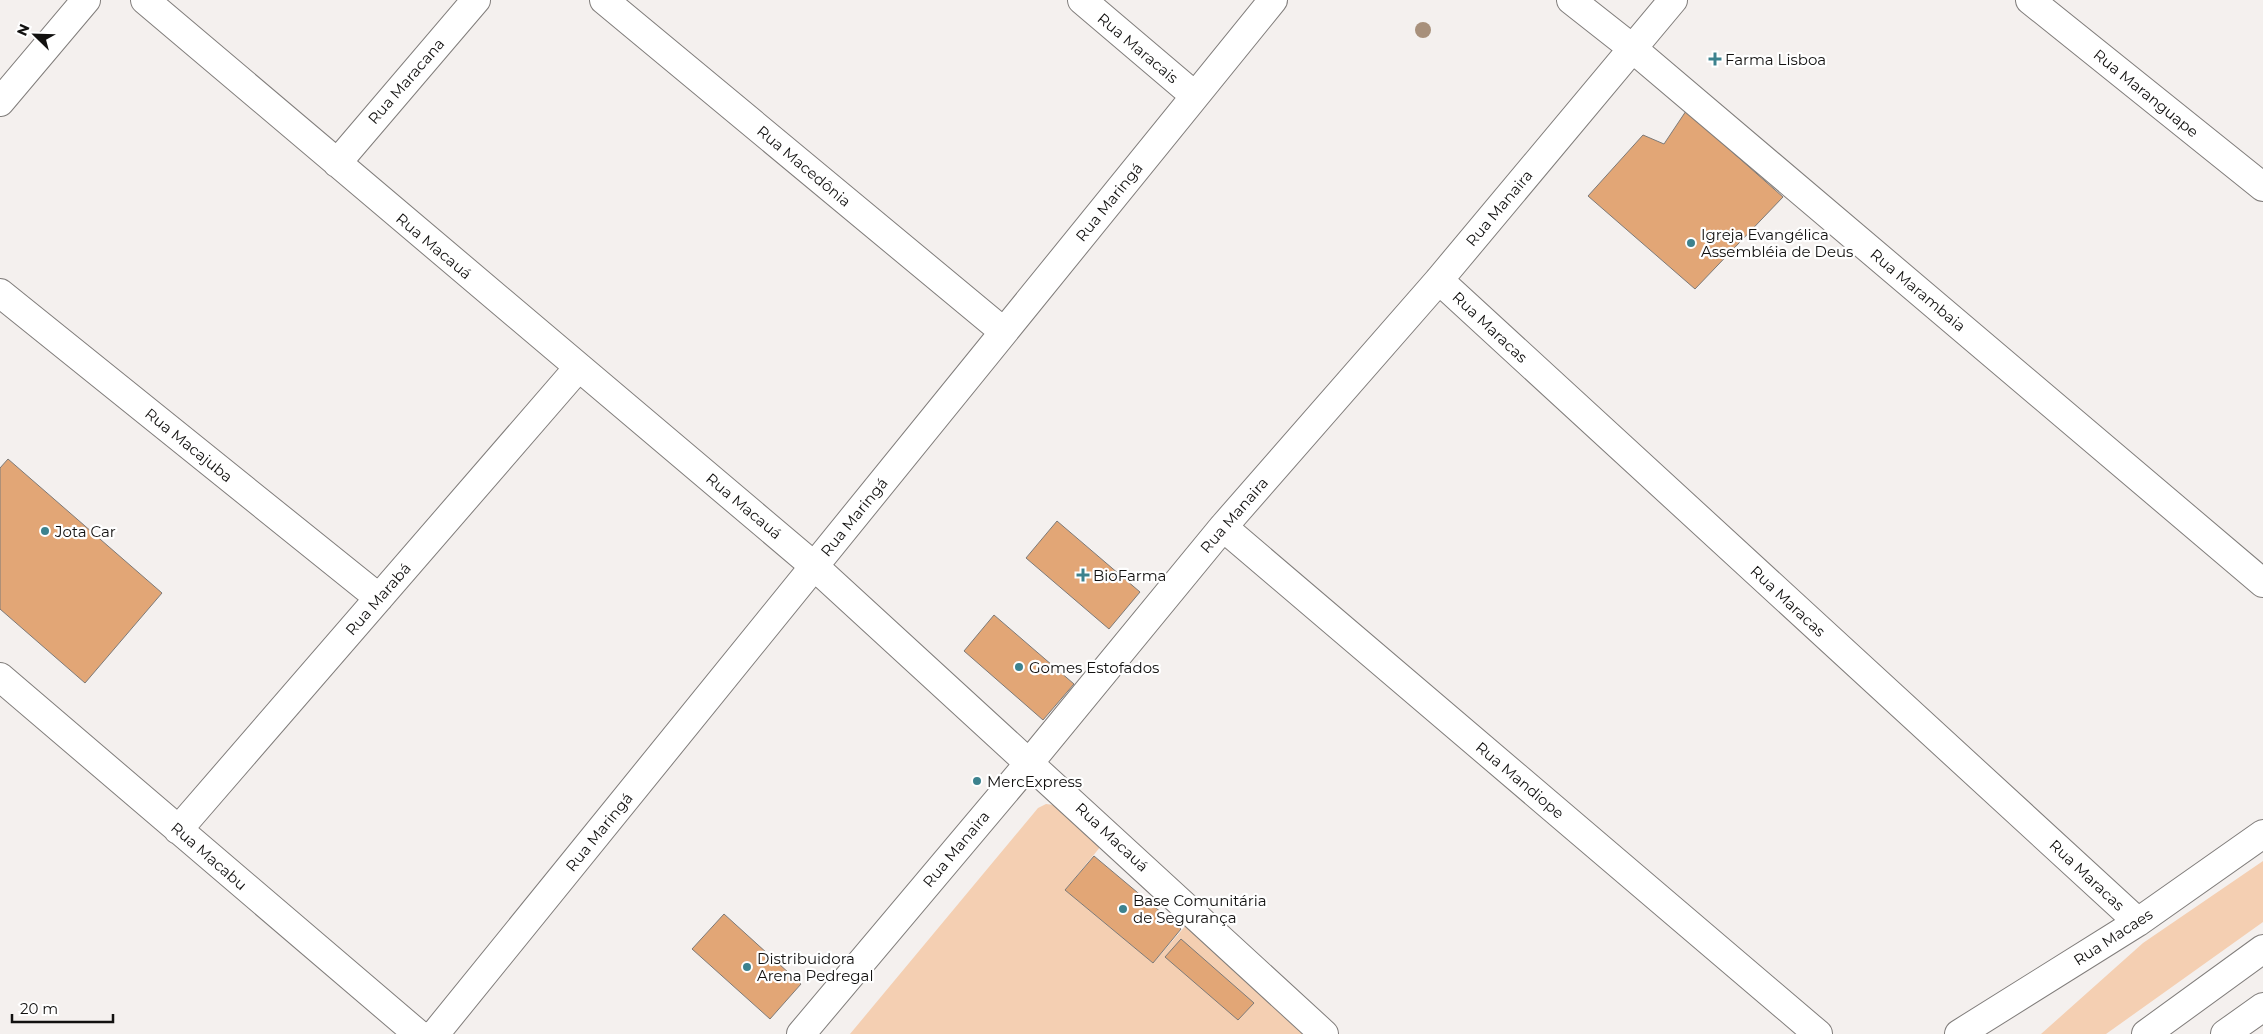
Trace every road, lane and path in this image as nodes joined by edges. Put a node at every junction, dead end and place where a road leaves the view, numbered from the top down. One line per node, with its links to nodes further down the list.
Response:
1 (86, 0): 12 (street)
2 (145, 0): 13 (street, Rua Macauá)
3 (476, 0): 13 (street, Rua Maracana)
4 (604, 0): 17 (street, Rua Macedônia)
5 (1082, 0): 11 (street, Rua Maracais)
6 (1273, 0): 11 (street, Rua Maringá)
7 (1571, 0): 10 (street, Rua Marambaia)
8 (1673, 0): 10 (street, Rua Manaira)
9 (2030, 0): 14 (street, Rua Maranguape)
10 (1632, 48): 15 (street, Rua Manaira); 21 (street, Rua Marambaia)
11 (1195, 96): 17 (street, Rua Maringá)
12 (0, 102)
13 (336, 163): 18 (street, Rua Macauá)
14 (2263, 187)
15 (1439, 280): 19 (street, Rua Manaira); 27 (street, Rua Maracas)
16 (0, 292): 22 (street, Rua Macajuba)
17 (1004, 332): 20 (street, Rua Maringá)
18 (578, 368): 20 (street, Rua Macauá); 22 (street, Rua Marabá)
19 (1223, 526): 24 (street, Rua Manaira); 34 (street, Rua Mandiope)
20 (814, 566): 24 (street, Rua Macauá); 31 (street, Rua Maringá)
21 (2263, 583)
22 (379, 598): 25 (street, Rua Marabá)
23 (0, 677): 25 (street, Rua Macabu)
24 (1030, 762): 32 (street, Rua Manaira); 33 (street, Rua Macauá)
25 (178, 830): 30 (street, Rua Macabu)
26 (2263, 834): 27 (street, Rua Macaes)
27 (2138, 922): 35 (street, Rua Macaes)
28 (2263, 949): 36 (street)
29 (2263, 1007): 37 (street)
30 (418, 1034)
31 (435, 1034)
32 (801, 1034)
33 (1324, 1034)
34 (1818, 1034)
35 (1960, 1034)
36 (2146, 1034)
37 (2225, 1034)

